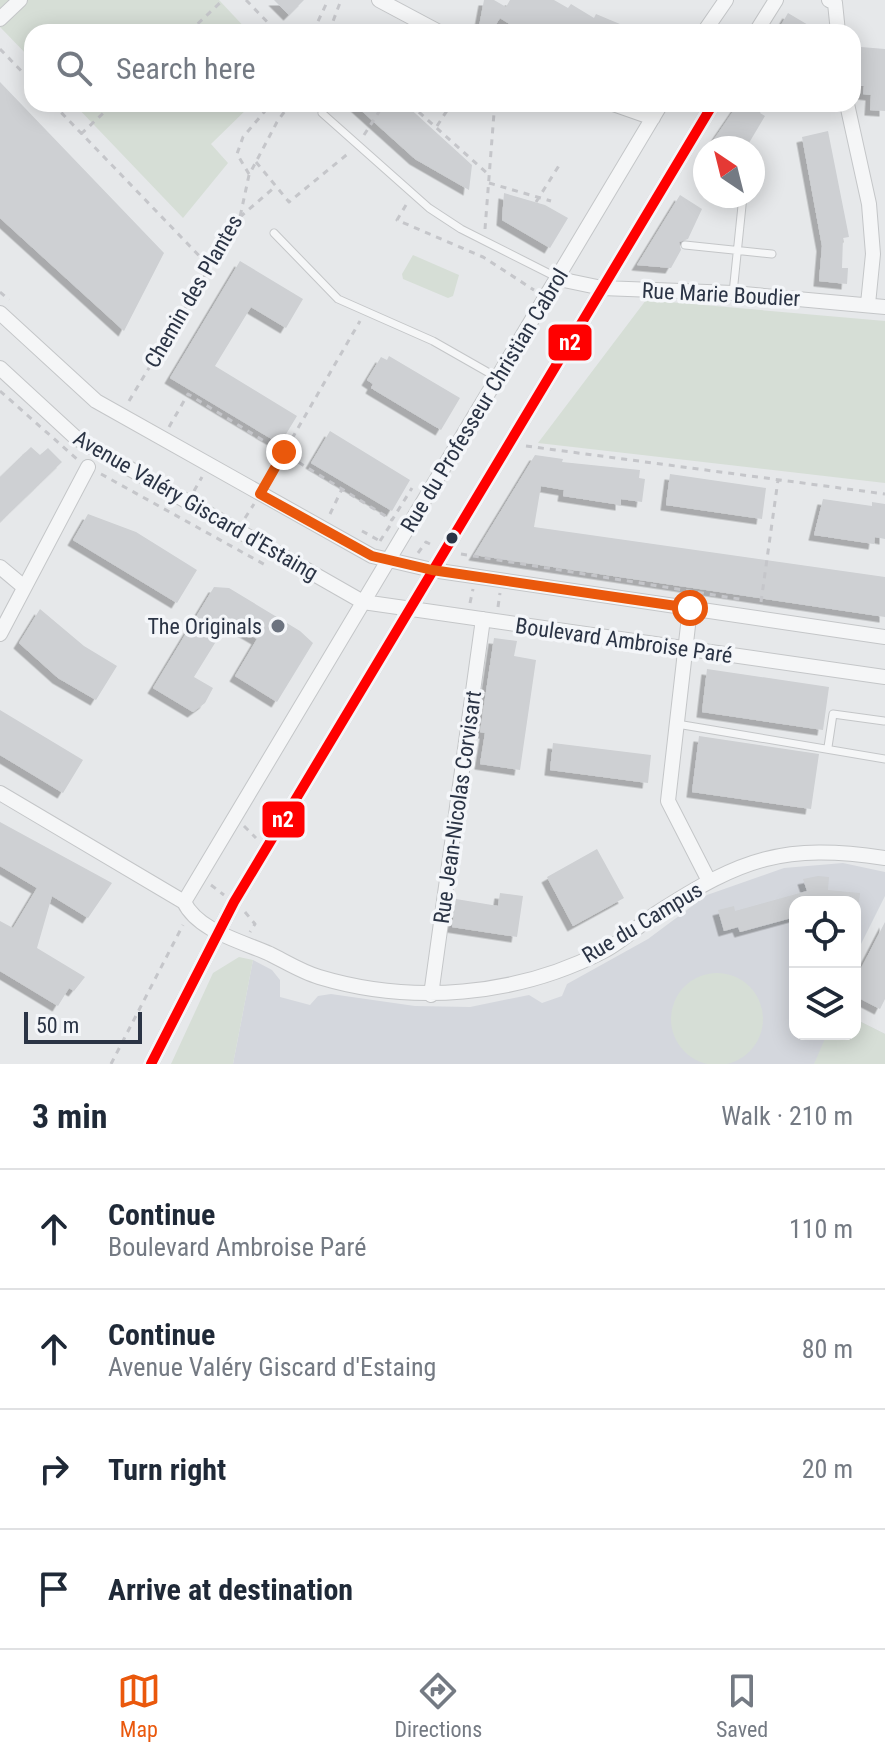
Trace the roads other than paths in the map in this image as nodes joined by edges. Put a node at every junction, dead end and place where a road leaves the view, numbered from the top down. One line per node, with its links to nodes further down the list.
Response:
1 (20, 0): 6 (street)
2 (379, 0): 7 (street)
3 (726, 0): 8 (street)
4 (776, 0): 9 (street)
5 (829, 0): 10 (street)
6 (0, 19)
7 (424, 24)
8 (710, 24)
9 (761, 24)
10 (837, 24)
11 (636, 112): 16 (street)
12 (656, 112): 16 (street, Rue du Professeur Christian Cabrol)
13 (708, 112): 23 (street)
14 (849, 112): 25 (street)
15 (322, 113): 22 (lane)
16 (653, 118): 22 (street, Rue du Professeur Christian Cabrol)
17 (742, 208): 20 (lane)
18 (274, 233): 29 (lane)
19 (685, 245): 20 (lane)
20 (737, 250): 21 (lane); 24 (lane)
21 (772, 254)
22 (559, 279): 23 (street, Rue Marie Boudier); 29 (street, Rue du Professeur Christian Cabrol)
23 (602, 288): 24 (street, Rue Marie Boudier); 33 (street)
24 (733, 293): 25 (street, Rue Marie Boudier)
25 (868, 304): 26 (street, Rue Marie Boudier)
26 (885, 307)
27 (0, 313): 31 (street, Avenue Valéry Giscard d'Estaing)
28 (0, 368): 35 (street, Avenue Valéry Giscard d'Estaing)
29 (498, 378): 31 (street, Rue du Professeur Christian Cabrol)
30 (88, 467): 34 (street)
31 (388, 559): 33 (street, Avenue Valéry Giscard d'Estaing); 35 (street, Rue du Professeur Christian Cabrol)
32 (0, 567): 34 (street)
33 (432, 570): 36 (street, Boulevard Ambroise Paré); 37 (street)
34 (24, 587): 39 (street)
35 (363, 602): 37 (street, Boulevard Ambroise Paré); 50 (street, Rue du Professeur Christian Cabrol)
36 (690, 608): 40 (street, Boulevard Ambroise Paré); 41 (street)
37 (409, 609): 38 (street, Boulevard Ambroise Paré); 51 (street)
38 (483, 619): 41 (street, Boulevard Ambroise Paré); 52 (street, Rue Jean-Nicolas Corvisart)
39 (0, 634)
40 (885, 637)
41 (686, 649): 42 (street, Boulevard Ambroise Paré); 44 (street)
42 (885, 677)
43 (884, 721): 45 (lane)
44 (677, 724): 45 (lane); 49 (street)
45 (828, 747): 46 (lane)
46 (885, 759)
47 (0, 793): 50 (street)
48 (884, 853): 49 (street, Rue du Campus)
49 (709, 881): 52 (street, Rue du Campus)
50 (184, 902): 51 (street, Rue du Campus)
51 (218, 931): 52 (street, Rue du Campus); 53 (street)
52 (431, 995)
53 (151, 1064)

